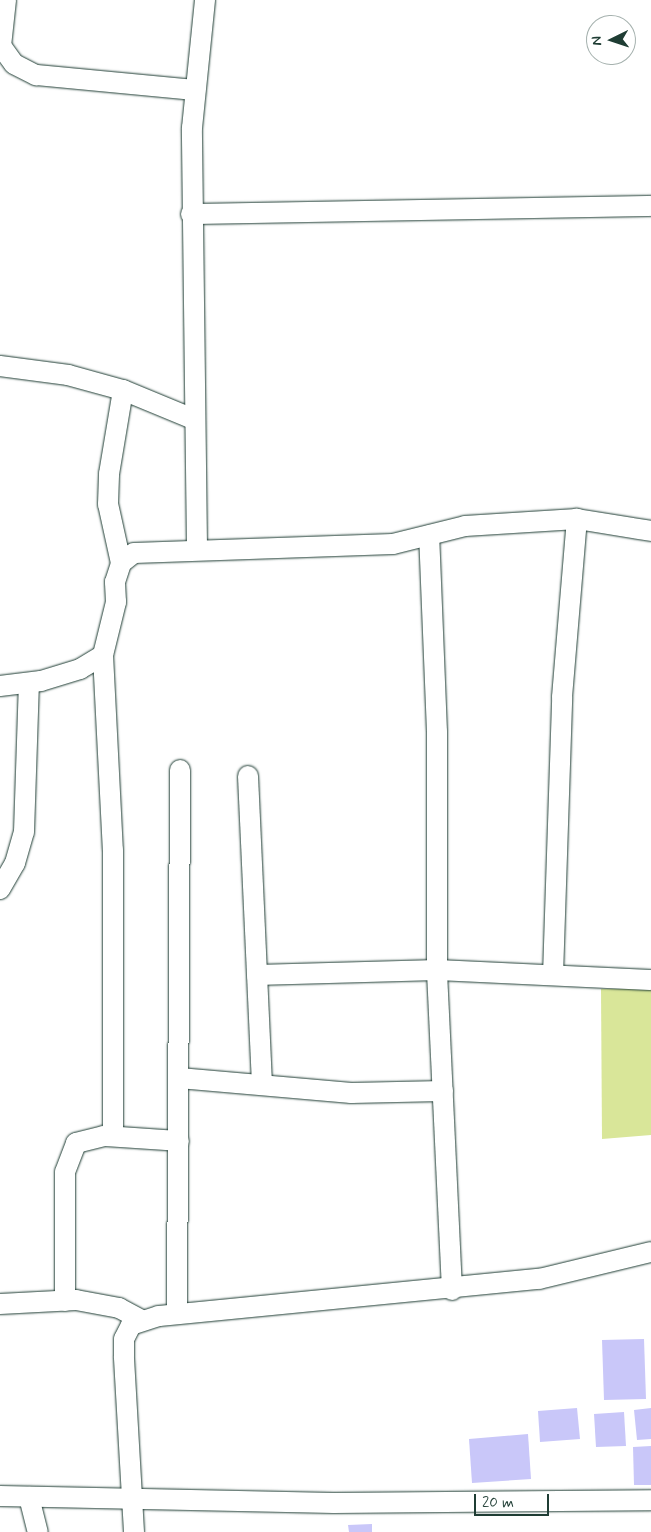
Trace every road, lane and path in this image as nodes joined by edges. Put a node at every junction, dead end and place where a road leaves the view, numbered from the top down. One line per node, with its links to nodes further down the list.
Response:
1 (6, 0): 3 (street)
2 (205, 0): 3 (street)
3 (195, 90): 5 (street)
4 (651, 206): 5 (street)
5 (192, 214): 8 (street)
6 (0, 366): 7 (street)
7 (124, 390): 8 (street); 13 (street)
8 (193, 418): 12 (street)
9 (577, 519): 10 (street); 11 (street); 22 (street)
10 (651, 531)
11 (429, 535): 12 (street); 20 (street)
12 (196, 548): 13 (street)
13 (121, 563): 14 (street)
14 (103, 655): 15 (street); 27 (street)
15 (29, 682): 16 (street); 19 (street)
16 (0, 686)
17 (180, 770): 24 (street)
18 (248, 776): 21 (street)
19 (0, 889)
20 (437, 970): 21 (street); 22 (street); 26 (street)
21 (257, 975): 25 (street)
22 (553, 975): 23 (street)
23 (651, 980)
24 (180, 1078): 25 (street); 28 (street)
25 (262, 1085): 26 (street)
26 (443, 1091): 30 (street)
27 (113, 1136): 28 (street); 31 (street)
28 (179, 1141): 33 (street)
29 (651, 1252): 30 (street)
30 (452, 1290): 33 (street)
31 (65, 1301): 32 (street); 34 (street)
32 (0, 1304)
33 (177, 1314): 34 (street)
34 (142, 1320): 37 (street)
35 (0, 1496): 36 (street)
36 (29, 1497): 37 (street); 39 (street)
37 (132, 1499): 38 (street); 40 (street)
38 (651, 1500)
39 (38, 1532)
40 (134, 1532)

